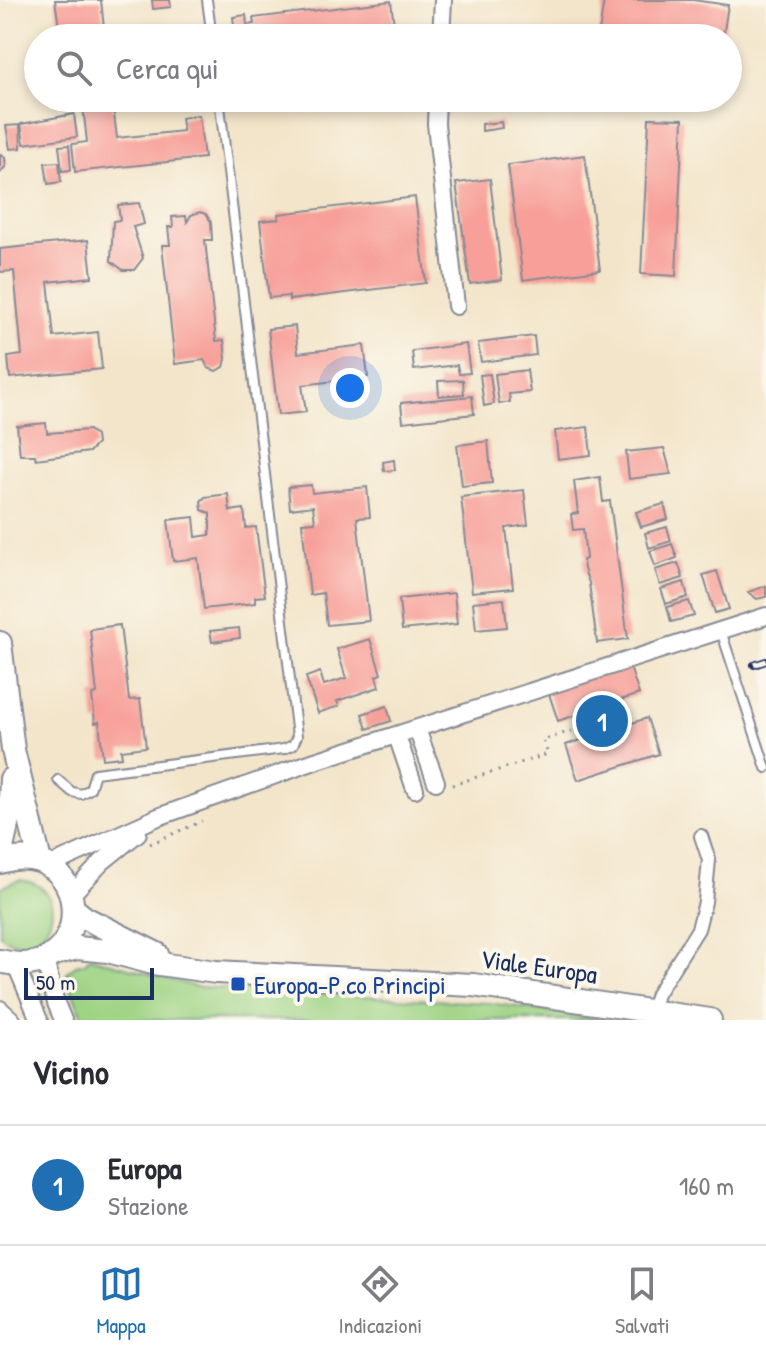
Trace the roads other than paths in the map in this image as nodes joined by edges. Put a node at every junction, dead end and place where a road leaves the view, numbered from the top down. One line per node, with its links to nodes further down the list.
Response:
1 (207, 0): 3 (lane)
2 (443, 0): 4 (street)
3 (210, 24)
4 (442, 24)
5 (221, 112): 15 (lane)
6 (436, 112): 7 (street)
7 (456, 306)
8 (766, 616): 9 (street)
9 (721, 630): 11 (street); 14 (lane)
10 (0, 643): 13 (main road)
11 (417, 729): 12 (street); 16 (street)
12 (397, 736): 17 (street); 18 (street)
13 (13, 750): 20 (main road); 21 (main road)
14 (766, 768)
15 (58, 780)
16 (436, 782)
17 (415, 789)
18 (158, 817): 21 (street); 22 (street)
19 (701, 836): 27 (street)
20 (0, 859): 21 (main road)
21 (44, 864): 22 (main road, Viale Europa)
22 (73, 902): 23 (main road); 25 (main road, Viale Europa)
23 (50, 957): 24 (main road, Viale Europa); 25 (main road, Viale Europa); 30 (street)
24 (8, 963): 29 (street)
25 (216, 972): 27 (main road, Viale Europa)
26 (0, 1009): 28 (street)
27 (652, 1010): 31 (main road, Viale Europa)
28 (12, 1020)
29 (39, 1020)
30 (63, 1020)
31 (710, 1020)

